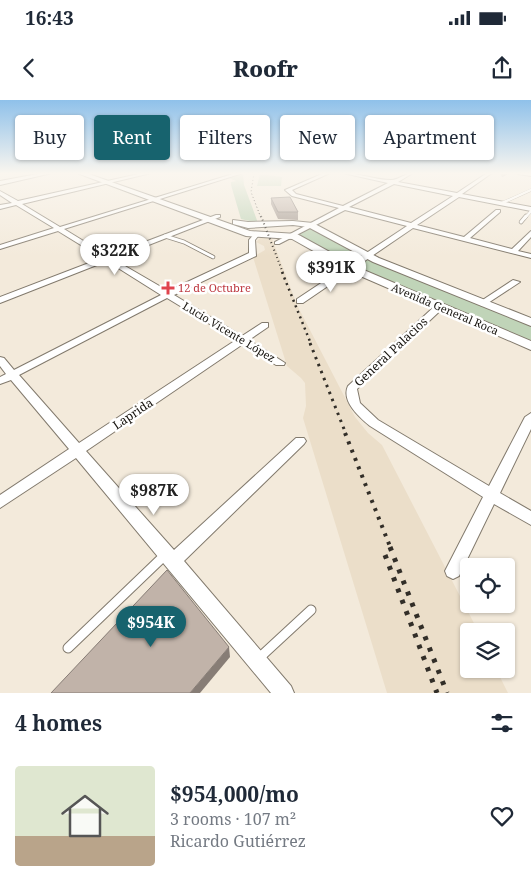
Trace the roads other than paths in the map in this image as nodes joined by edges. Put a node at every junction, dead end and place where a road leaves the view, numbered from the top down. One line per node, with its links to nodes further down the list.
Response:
1 (13, 201): 11 (street, Lucio Vicente López)
2 (27, 201): 11 (street)
3 (151, 201): 22 (street)
4 (155, 201): 18 (main road, Avenida General Roca)
5 (177, 201): 17 (main road, Avenida General Roca)
6 (316, 201): 14 (street)
7 (357, 201): 14 (street)
8 (449, 201): 21 (street)
9 (489, 201): 12 (street)
10 (507, 201): 12 (lane)
11 (17, 203): 13 (street); 22 (street, Lucio Vicente López)
12 (502, 203): 15 (street)
13 (0, 207)
14 (343, 208): 20 (street); 21 (street)
15 (531, 210): 19 (lane)
16 (498, 211): 27 (street)
17 (218, 216): 18 (street); 20 (main road, Avenida General Roca)
18 (207, 219): 24 (main road, Avenida General Roca); 26 (street)
19 (521, 222)
20 (310, 225): 25 (street); 31 (main road, Avenida General Roca)
21 (412, 225): 27 (street); 31 (street)
22 (60, 229): 29 (street); 34 (street, Lucio Vicente López)
23 (531, 233): 30 (street)
24 (256, 235): 25 (main road, Avenida General Roca); 37 (street)
25 (291, 235): 28 (street); 35 (main road, Avenida General Roca)
26 (165, 236): 33 (lane); 34 (street)
27 (465, 239): 30 (street)
28 (277, 243)
29 (0, 247)
30 (514, 251): 32 (street)
31 (367, 256): 35 (street); 40 (main road, Avenida General Roca)
32 (531, 256)
33 (213, 257)
34 (107, 258): 37 (street, Lucio Vicente López); 38 (street)
35 (349, 267): 39 (street); 41 (main road, Avenida General Roca)
36 (516, 282): 40 (street)
37 (168, 295): 44 (street, Lucio Vicente López); 48 (street)
38 (0, 300)
39 (300, 300)
40 (482, 302): 42 (main road, Avenida General Roca)
41 (439, 307): 45 (main road, Avenida General Roca); 52 (street, General Palacios)
42 (531, 322)
43 (265, 325): 44 (street, Laprida)
44 (242, 341): 47 (street, Lucio Vicente López); 51 (street, Laprida)
45 (531, 346)
46 (0, 360): 48 (street)
47 (280, 362)
48 (6, 378): 51 (street)
49 (531, 417): 52 (street)
50 (300, 441): 55 (street)
51 (78, 450): 53 (street, Laprida); 55 (street)
52 (493, 495): 54 (street); 56 (street)
53 (0, 502)
54 (531, 519)
55 (170, 557): 58 (lane); 59 (street)
56 (452, 571)
57 (311, 610): 59 (lane)
58 (68, 648)
59 (256, 660): 60 (street)
60 (284, 693)

